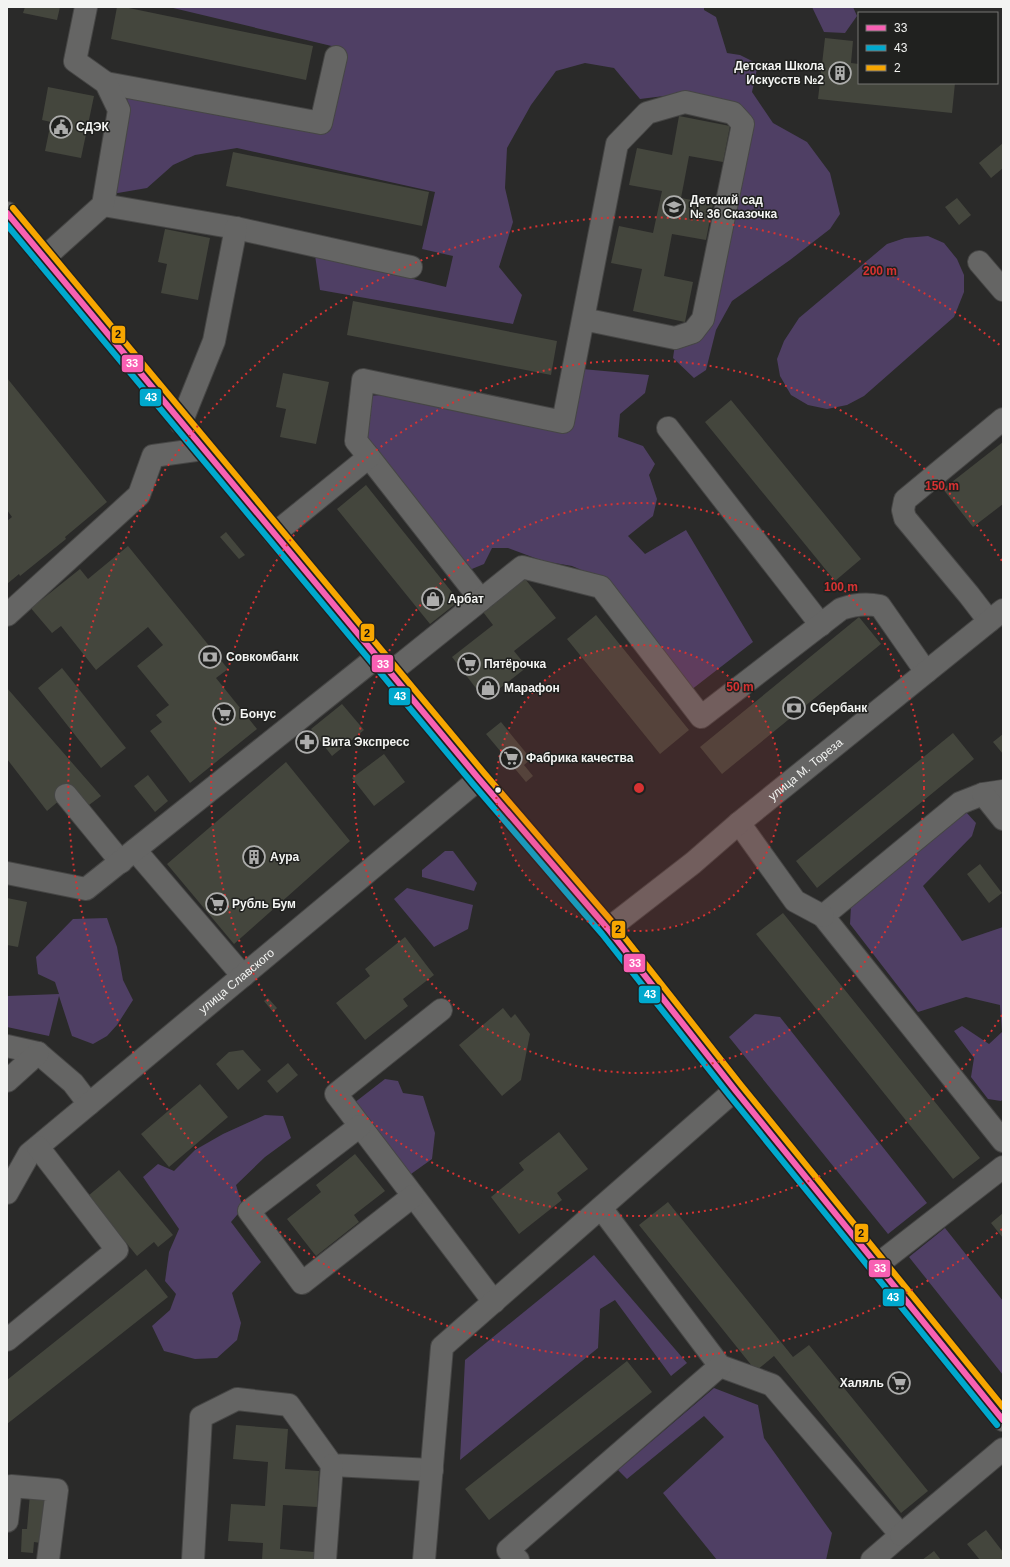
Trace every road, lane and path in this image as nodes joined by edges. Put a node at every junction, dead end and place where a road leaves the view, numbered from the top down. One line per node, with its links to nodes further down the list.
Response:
1 (86, 7): 3 (street)
2 (336, 57): 3 (street)
3 (106, 83): 4 (street)
4 (104, 205): 6 (street); 7 (street)
5 (7, 213): 7 (main road)
6 (236, 228): 9 (street); 13 (street)
7 (44, 258): 13 (main road)
8 (979, 262): 10 (street)
9 (411, 267)
10 (1003, 290)
11 (583, 319): 11 (street); 16 (street)
12 (1003, 419): 20 (street)
13 (181, 423): 15 (main road)
14 (668, 428): 21 (street)
15 (203, 449): 17 (main road); 19 (street)
16 (369, 458): 17 (street); 18 (street)
17 (274, 534): 22 (main road)
18 (482, 600): 21 (street); 22 (street)
19 (7, 615)
20 (996, 615): 23 (street, улица М. Тореза)
21 (821, 625): 23 (street)
22 (383, 665): 24 (main road); 29 (street)
23 (926, 672): 28 (street, улица М. Тореза)
24 (479, 779): 32 (main road); 33 (street, улица Славского)
25 (993, 792): 27 (street); 31 (street)
26 (66, 795): 29 (street)
27 (1003, 818)
28 (739, 823): 31 (street); 32 (street, улица М. Тореза)
29 (128, 856): 30 (street); 33 (street)
30 (7, 873)
31 (823, 916): 41 (street)
32 (608, 929): 38 (main road)
33 (243, 976): 39 (street, улица Славского)
34 (441, 1010): 40 (street)
35 (7, 1046): 36 (street)
36 (38, 1053): 37 (street); 39 (street)
37 (7, 1081)
38 (736, 1090): 46 (street); 47 (main road)
39 (89, 1104): 42 (street, улица Славского)
40 (360, 1126): 45 (street); 45 (street)
41 (1003, 1141)
42 (38, 1147): 44 (street, улица Славского); 49 (street)
43 (1003, 1167): 47 (street)
44 (7, 1193)
45 (413, 1196): 48 (street)
46 (602, 1208): 48 (street); 50 (street)
47 (877, 1264): 51 (main road)
48 (494, 1302): 54 (street)
49 (7, 1340)
50 (720, 1366): 56 (street); 61 (street)
51 (1003, 1420)
52 (1003, 1449): 56 (street)
53 (332, 1465): 54 (street); 58 (street); 59 (street)
54 (432, 1470): 60 (street)
55 (7, 1521): 57 (street)
56 (901, 1535): 62 (street)
57 (48, 1560)
58 (193, 1560)
59 (324, 1560)
60 (424, 1560)
61 (518, 1560)
62 (872, 1560)

